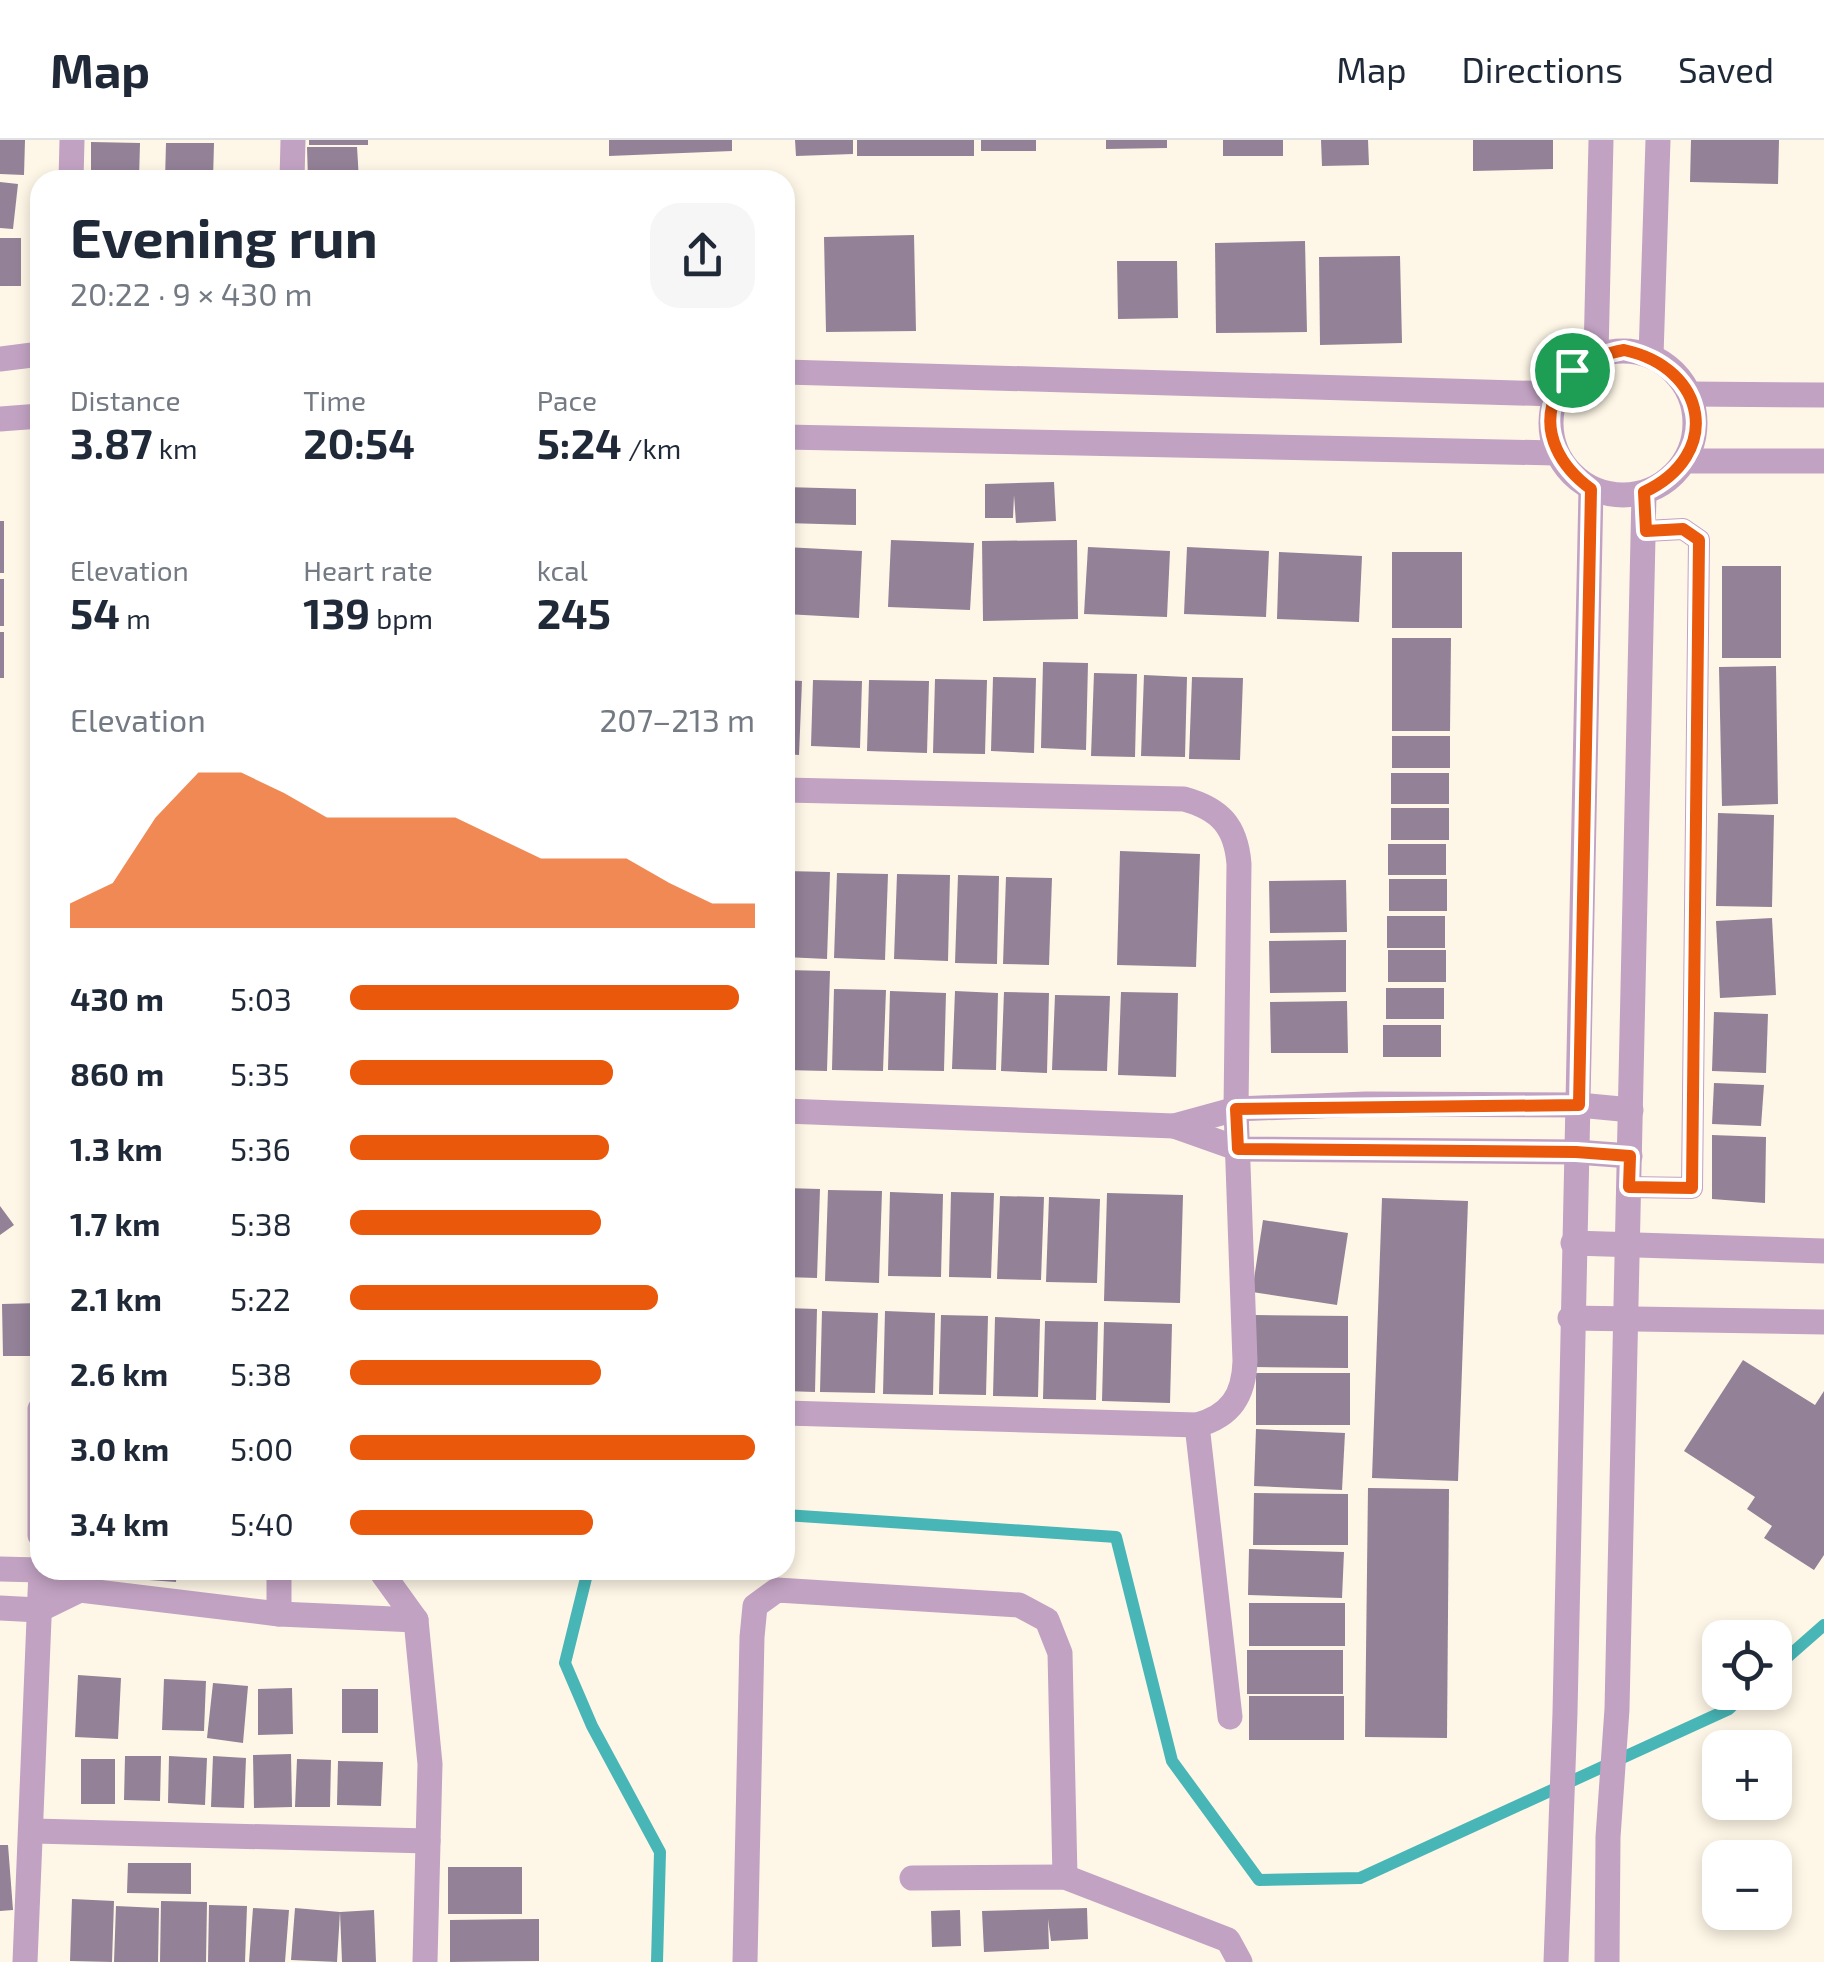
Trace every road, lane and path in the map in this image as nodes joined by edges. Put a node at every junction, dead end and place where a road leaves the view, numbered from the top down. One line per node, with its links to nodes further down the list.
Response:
1 (72, 140): 5 (street)
2 (294, 140): 6 (street)
3 (1601, 140): 8 (street)
4 (1658, 140): 9 (street)
5 (71, 170)
6 (292, 170)
7 (30, 355): 10 (street)
8 (1596, 355): 9 (street); 12 (street)
9 (1652, 356): 13 (street)
10 (0, 359)
11 (795, 372): 12 (street)
12 (1555, 394): 18 (street)
13 (1690, 394): 14 (street); 19 (street)
14 (1824, 396)
15 (30, 417): 16 (street)
16 (0, 419)
17 (795, 437): 18 (street)
18 (1555, 453): 21 (street)
19 (1686, 460): 20 (street); 22 (street)
20 (1824, 461)
21 (1591, 489): 22 (street); 25 (street)
22 (1644, 492): 23 (street)
23 (1646, 531): 27 (street); 33 (lane)
24 (795, 790): 26 (street)
25 (1579, 1105): 26 (street); 27 (street); 31 (street)
26 (1236, 1109): 29 (street); 30 (street)
27 (1631, 1110): 32 (street)
28 (795, 1111): 29 (street)
29 (1174, 1126): 30 (street)
30 (1238, 1149): 31 (street); 41 (street)
31 (1576, 1152): 32 (street); 34 (street)
32 (1630, 1156): 33 (street)
33 (1629, 1187): 35 (street)
34 (1573, 1243): 35 (street); 37 (street)
35 (1628, 1245): 36 (street); 38 (street)
36 (1824, 1251)
37 (1570, 1318): 38 (street); 62 (street)
38 (1627, 1319): 39 (street); 63 (street)
39 (1824, 1322)
40 (795, 1413): 41 (street)
41 (1197, 1425): 53 (street)
42 (0, 1569): 43 (street)
43 (30, 1570)
44 (40, 1580): 50 (street)
45 (60, 1580): 48 (street)
46 (279, 1580): 51 (street)
47 (387, 1580): 52 (street)
48 (80, 1590): 50 (street); 51 (street)
49 (0, 1608): 50 (street)
50 (39, 1610): 54 (street)
51 (279, 1614): 52 (street)
52 (416, 1620): 55 (street)
53 (1230, 1717)
54 (34, 1831): 55 (street); 58 (street)
55 (428, 1842): 59 (street)
56 (1065, 1877): 57 (street); 60 (street); 61 (street)
57 (912, 1878)
58 (25, 1962)
59 (425, 1962)
60 (745, 1962)
61 (1240, 1962)
62 (1556, 1962)
63 (1607, 1962)

